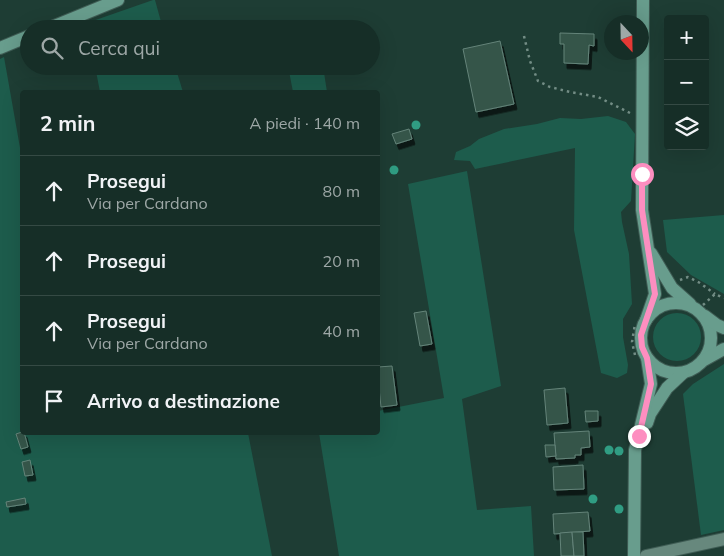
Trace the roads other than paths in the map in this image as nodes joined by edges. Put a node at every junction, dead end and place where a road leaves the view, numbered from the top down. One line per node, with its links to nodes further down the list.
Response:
1 (118, 0): 3 (street)
2 (644, 0): 6 (street)
3 (69, 20)
4 (20, 40): 5 (street)
5 (0, 48)
6 (648, 246): 7 (street); 8 (street)
7 (699, 311): 8 (street); 9 (street); 12 (street)
8 (646, 320): 11 (street)
9 (724, 328)
10 (724, 349): 12 (street)
11 (647, 358): 13 (street); 14 (street)
12 (704, 360): 13 (street)
13 (683, 373): 14 (street)
14 (635, 450): 16 (street)
15 (724, 539): 17 (street)
16 (634, 556)
17 (646, 556)

